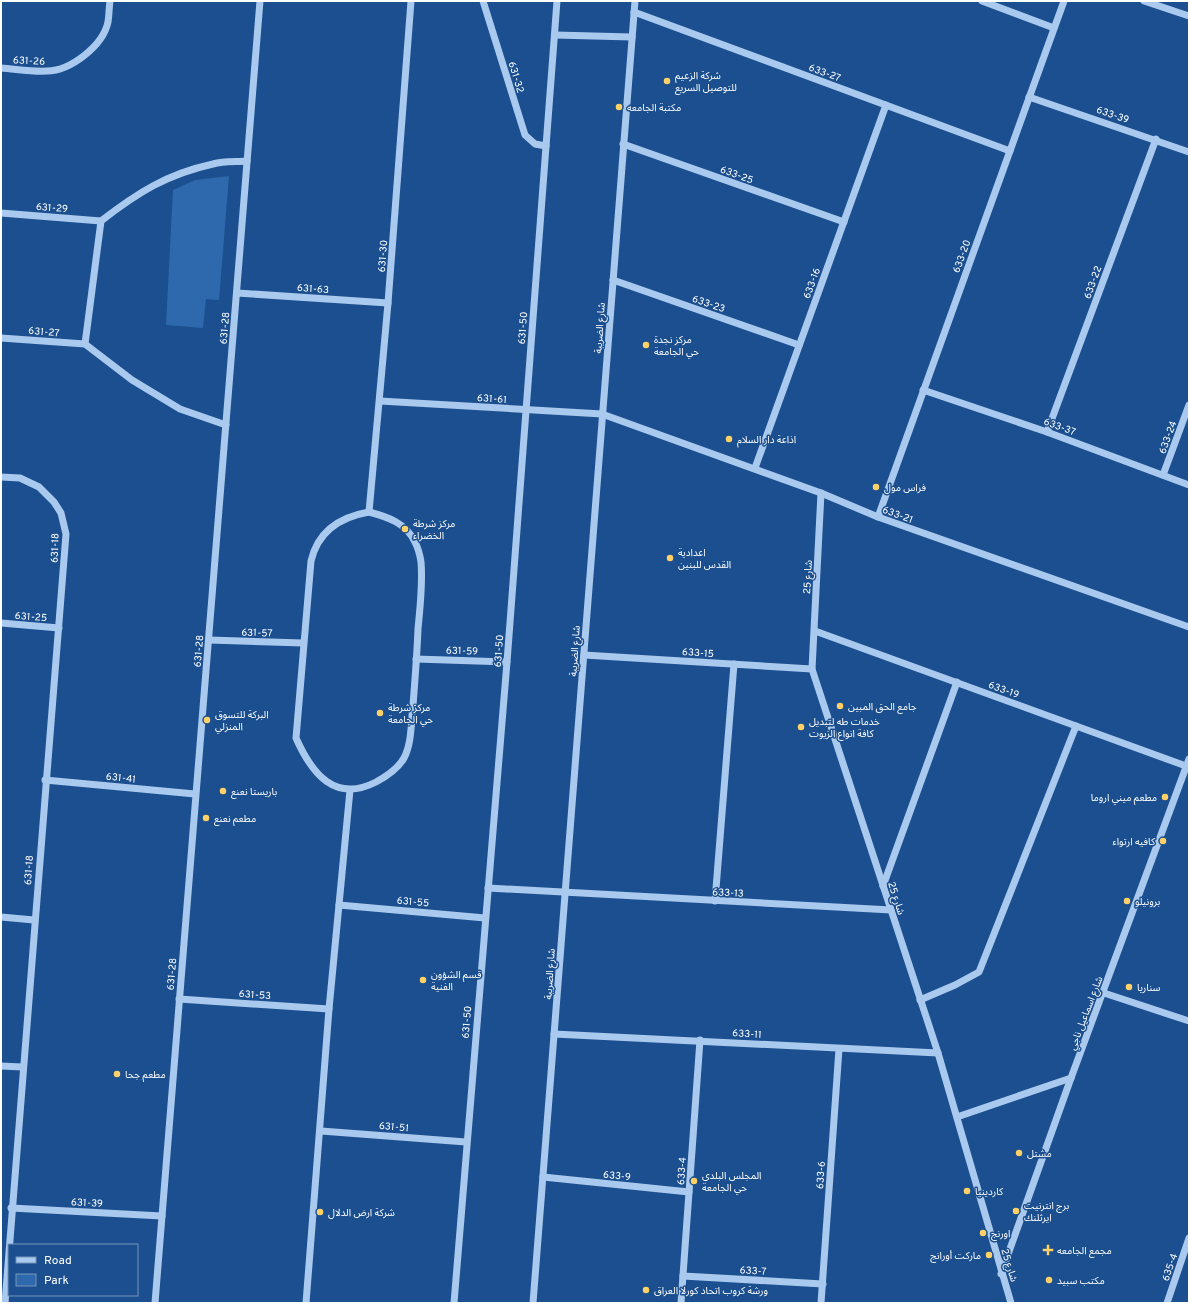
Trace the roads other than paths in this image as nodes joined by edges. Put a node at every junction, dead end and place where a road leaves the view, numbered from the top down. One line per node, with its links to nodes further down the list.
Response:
1 (110, 1): 15 (street, 631-26)
2 (260, 1): 23 (street, 631-28)
3 (411, 1): 29 (street, 631-30)
4 (483, 1): 20 (street, 631-32)
5 (558, 1): 13 (street, 631-50)
6 (635, 1): 10 (street, شارع الضريبة)
7 (982, 1): 12 (street)
8 (1064, 1): 12 (street, 633-20)
9 (1144, 1): 11 (street)
10 (634, 12): 14 (street, شارع الضريبة); 17 (street, 633-27)
11 (1189, 16)
12 (1054, 28): 16 (street, 633-20)
13 (555, 35): 14 (street); 20 (street, 631-50)
14 (632, 38): 19 (street, شارع الضريبة)
15 (1, 68)
16 (1029, 97): 18 (street, 633-39); 21 (street, 633-20)
17 (886, 105): 21 (street, 633-27); 26 (street, 633-16)
18 (1156, 139): 22 (street, 633-39); 39 (street, 633-22)
19 (623, 144): 26 (street, 633-25); 27 (street, شارع الضريبة)
20 (546, 146): 36 (street, 631-50)
21 (1010, 151): 33 (street, 633-20)
22 (1189, 152)
23 (247, 162): 25 (street); 28 (street, 631-28)
24 (1, 214): 25 (street, 631-29)
25 (101, 221): 31 (street)
26 (844, 222): 32 (street, 633-16)
27 (613, 280): 32 (street, 633-23); 37 (street, شارع الضريبة)
28 (237, 293): 29 (street, 631-63); 38 (street, 631-28)
29 (388, 303): 34 (street, 631-30)
30 (1, 338): 31 (street, 631-27)
31 (85, 344): 38 (street)
32 (799, 345): 40 (street, 633-16)
33 (923, 390): 39 (street, 633-37); 46 (street, 633-20)
34 (380, 401): 36 (street, 631-61); 45 (street, 631-30)
35 (1189, 405): 41 (street, 633-24)
36 (526, 410): 37 (street, 631-61); 55 (street, 631-50)
37 (602, 414): 40 (street, 633-21); 53 (street, شارع الضريبة)
38 (226, 425): 51 (street, 631-28)
39 (1047, 432): 41 (street, 633-37)
40 (755, 468): 44 (street, 633-21)
41 (1163, 475): 43 (street, 633-37)
42 (1, 477): 49 (street, 631-18)
43 (1189, 485)
44 (821, 493): 46 (street, 633-21); 50 (street, شارع 25)
45 (369, 512): 52 (street); 54 (street)
46 (878, 517): 48 (street, 633-21)
47 (1, 624): 49 (street, 631-25)
48 (1189, 627)
49 (59, 628): 61 (street, 631-18)
50 (815, 630): 57 (street, شارع 25); 58 (street, 633-19)
51 (209, 640): 52 (street, 631-57); 63 (street, 631-28)
52 (303, 643): 62 (street)
53 (584, 655): 56 (street, 633-15); 66 (street, شارع الضريبة)
54 (416, 659): 55 (street, 631-59); 62 (street)
55 (507, 662): 65 (street, 631-50)
56 (734, 664): 57 (street, 633-15); 67 (street)
57 (812, 669): 64 (street, شارع 25)
58 (957, 682): 59 (street, 633-19); 64 (street)
59 (1076, 726): 60 (street, 633-19); 75 (street)
60 (1188, 763): 73 (street, شارع اسماعيل ناجي)
61 (45, 780): 63 (street, 631-41); 72 (street, 631-18)
62 (350, 790): 68 (street)
63 (195, 794): 74 (street, 631-28)
64 (883, 886): 69 (street, شارع 25)
65 (488, 888): 66 (street, 633-13); 71 (street, 631-50)
66 (565, 893): 67 (street, 633-13); 78 (street, شارع الضريبة)
67 (714, 901): 69 (street, 633-13)
68 (339, 904): 71 (street, 631-55); 76 (street)
69 (891, 910): 75 (street, شارع 25)
70 (1, 917): 72 (street)
71 (485, 918): 87 (street, 631-50)
72 (34, 920): 83 (street, 631-18)
73 (1104, 993): 77 (street); 84 (street, شارع اسماعيل ناجي)
74 (179, 999): 76 (street, 631-53); 91 (street, 631-28)
75 (920, 1000): 81 (street, شارع 25)
76 (329, 1009): 86 (street)
77 (1189, 1021)
78 (554, 1034): 79 (street, 633-11); 88 (street, شارع الضريبة)
79 (700, 1040): 80 (street, 633-11); 89 (street, 633-4)
80 (839, 1049): 81 (street, 633-11); 97 (street, 633-6)
81 (938, 1053): 85 (street, شارع 25)
82 (1, 1066): 83 (street)
83 (22, 1067): 90 (street, 631-18)
84 (1071, 1078): 85 (street); 95 (street, شارع اسماعيل ناجي)
85 (957, 1117): 95 (street, شارع 25)
86 (321, 1131): 87 (street, 631-51); 100 (street)
87 (466, 1142): 101 (street, 631-50)
88 (543, 1177): 89 (street, 633-9); 102 (street, شارع الضريبة)
89 (689, 1192): 96 (street, 633-4)
90 (11, 1208): 91 (street, 631-39); 93 (street, 631-18)
91 (162, 1216): 99 (street, 631-28)
92 (1189, 1238): 106 (street, 635-4)
93 (9, 1244)
94 (8, 1256): 98 (street, 631-18)
95 (1001, 1274): 105 (street, شارع 25)
96 (683, 1276): 97 (street, 633-7); 103 (street, 633-4)
97 (822, 1284): 104 (street, 633-6)
98 (5, 1303)
99 (155, 1303)
100 (306, 1303)
101 (454, 1303)
102 (533, 1303)
103 (681, 1303)
104 (821, 1303)
105 (1011, 1303)
106 (1167, 1303)

